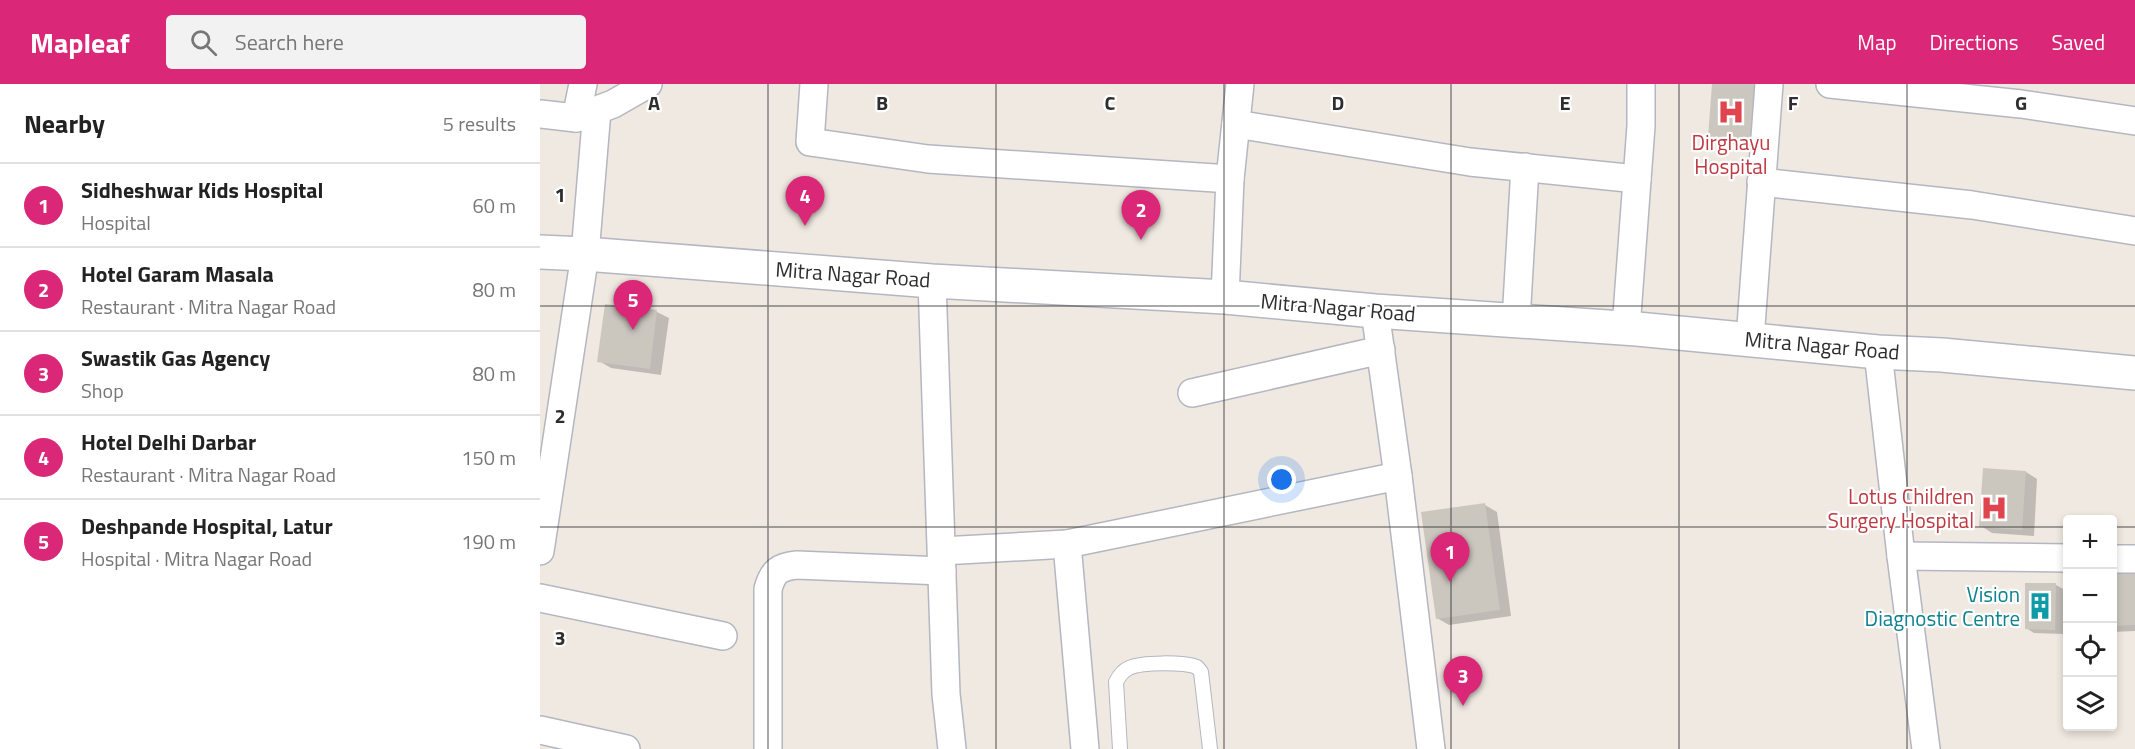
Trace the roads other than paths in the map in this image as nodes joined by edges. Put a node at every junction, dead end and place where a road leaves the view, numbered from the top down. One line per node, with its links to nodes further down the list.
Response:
1 (583, 84): 9 (street)
2 (648, 84): 9 (street)
3 (814, 84): 13 (street)
4 (1240, 84): 11 (street)
5 (1641, 84): 14 (street)
6 (1769, 84): 15 (street)
7 (1830, 84): 10 (street)
8 (540, 114): 9 (street)
9 (587, 114): 18 (street)
10 (2135, 121)
11 (1236, 124): 12 (street); 13 (street)
12 (1525, 167): 14 (street); 22 (street)
13 (1230, 179): 20 (street)
14 (1637, 179): 23 (street)
15 (1761, 182): 16 (street); 24 (street)
16 (2135, 231)
17 (540, 252): 18 (street, Mitra Nagar Road)
18 (585, 254): 19 (street, Mitra Nagar Road); 31 (street)
19 (932, 280): 20 (street, Mitra Nagar Road); 36 (street)
20 (1225, 297): 21 (street, Mitra Nagar Road)
21 (1375, 311): 22 (street, Mitra Nagar Road); 25 (street)
22 (1515, 321): 23 (street, Mitra Nagar Road)
23 (1626, 328): 24 (street, Mitra Nagar Road)
24 (1750, 339): 26 (street, Mitra Nagar Road)
25 (1381, 350): 28 (street); 29 (street)
26 (1878, 352): 27 (street, Mitra Nagar Road); 32 (street)
27 (2135, 373)
28 (1192, 393)
29 (1398, 476): 30 (street); 46 (street)
30 (1067, 544): 36 (street); 43 (street)
31 (540, 552)
32 (1901, 556): 33 (street); 47 (street)
33 (2063, 558)
34 (2117, 559): 35 (street)
35 (2135, 559)
36 (942, 561): 41 (street); 42 (street)
37 (540, 598): 38 (street)
38 (723, 636)
39 (540, 730): 40 (street)
40 (626, 749)
41 (768, 749)
42 (952, 749)
43 (1085, 749)
44 (1120, 749): 45 (lane)
45 (1210, 749)
46 (1431, 749)
47 (1926, 749)

